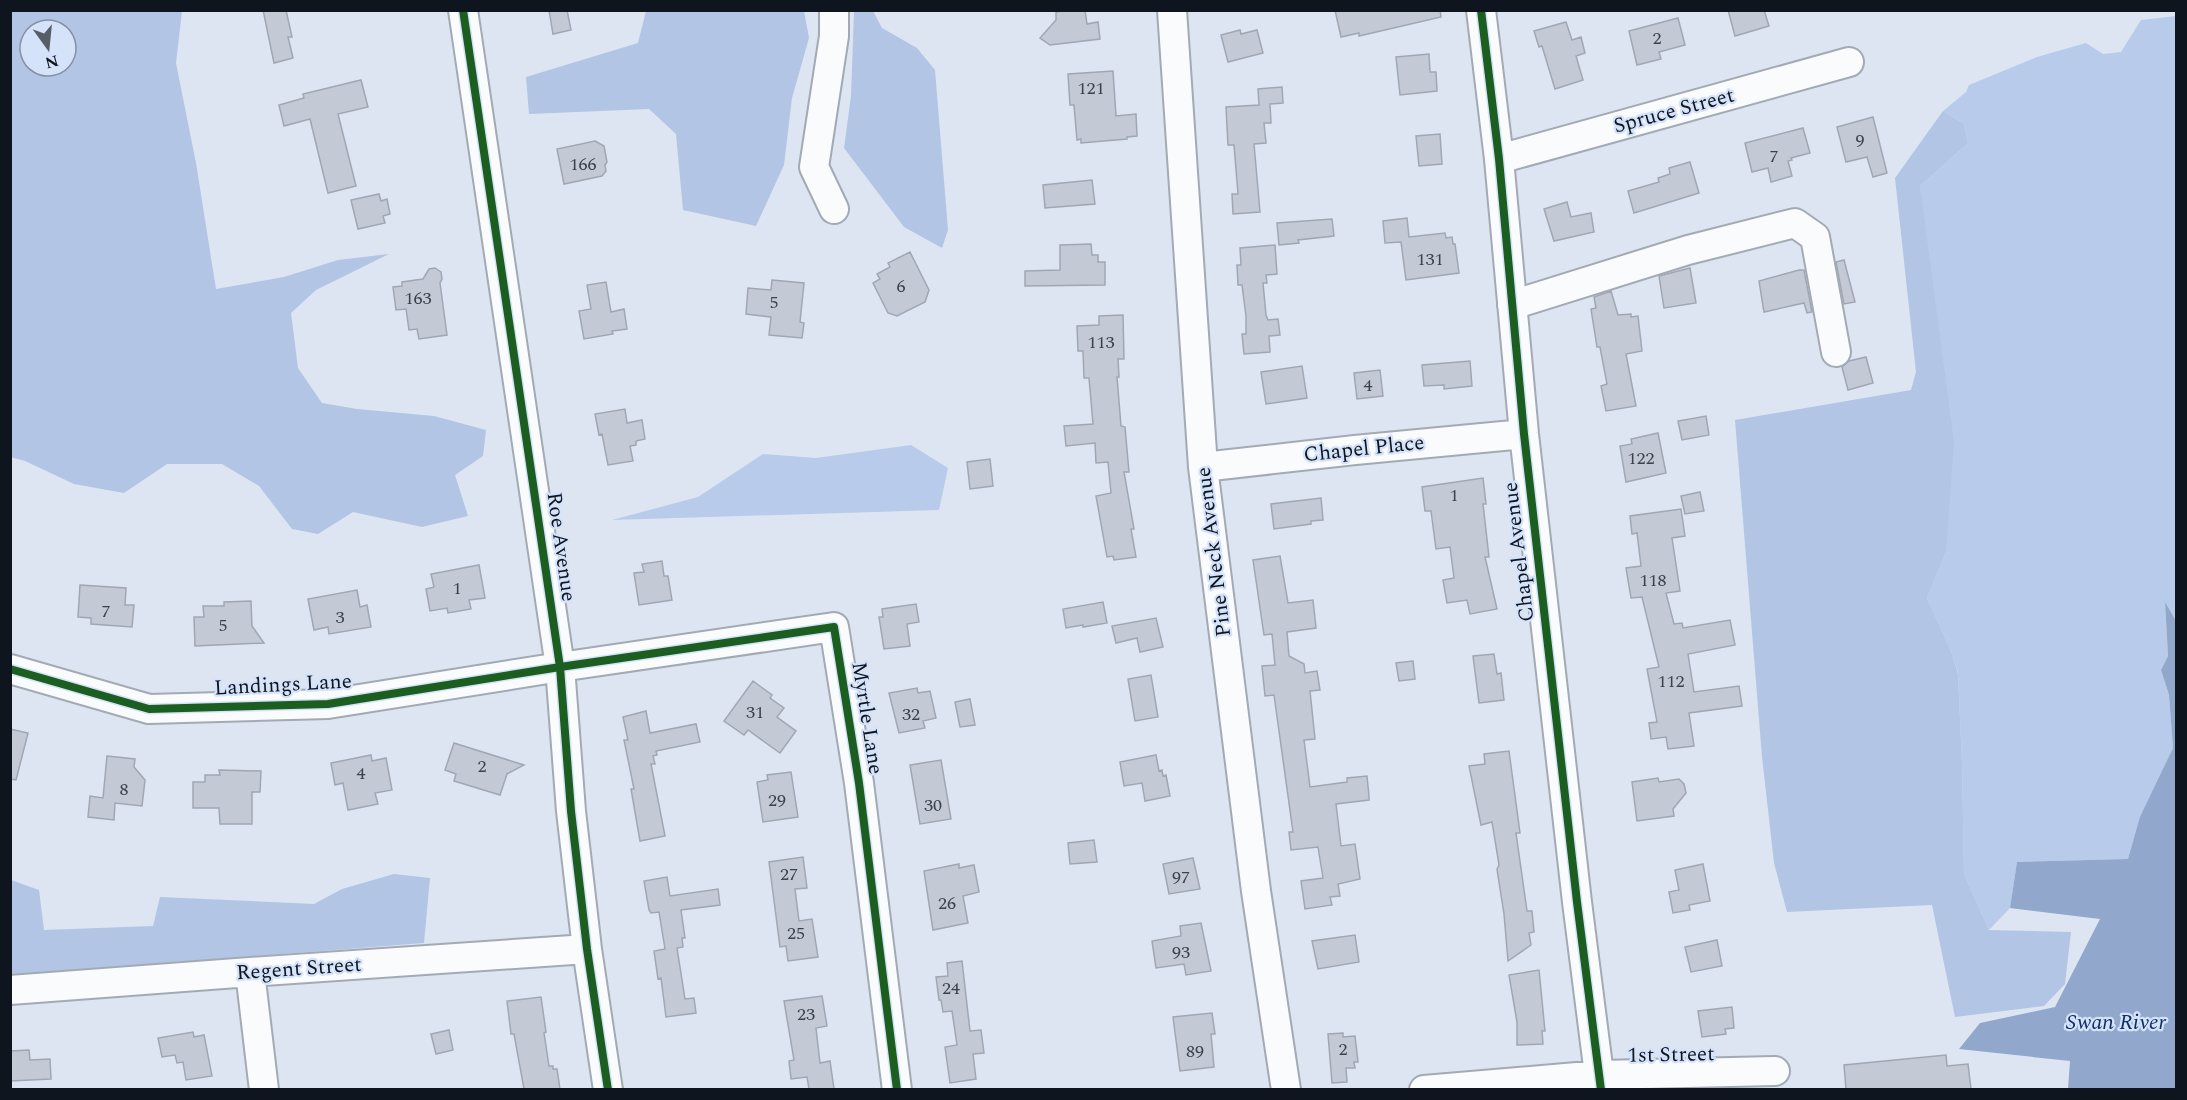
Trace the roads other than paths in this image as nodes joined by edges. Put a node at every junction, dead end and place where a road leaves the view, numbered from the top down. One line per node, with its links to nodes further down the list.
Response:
1 (463, 10): 12 (street, Roe Avenue)
2 (834, 10): 7 (street)
3 (1172, 10): 11 (street, Pine Neck Avenue)
4 (1481, 10): 6 (street, Chapel Avenue)
5 (1849, 62): 6 (street, Spruce Street)
6 (1499, 159): 8 (street, Chapel Avenue)
7 (834, 209)
8 (1512, 305): 9 (street); 10 (street, Chapel Avenue)
9 (1836, 352)
10 (1524, 434): 11 (street, Chapel Place); 18 (street, Chapel Avenue)
11 (1203, 467): 22 (street, Pine Neck Avenue)
12 (560, 667): 13 (street, Landings Lane); 14 (street, Roe Avenue); 21 (street, Myrtle Lane)
13 (10, 669)
14 (587, 950): 15 (street, Regent Street); 20 (street, Roe Avenue)
15 (250, 972): 16 (street, Regent Street); 19 (street)
16 (10, 990)
17 (1775, 1071): 18 (street, 1st Street)
18 (1600, 1082): 23 (street, 1st Street)
19 (264, 1089)
20 (608, 1089)
21 (897, 1089)
22 (1286, 1089)
23 (1424, 1089)

